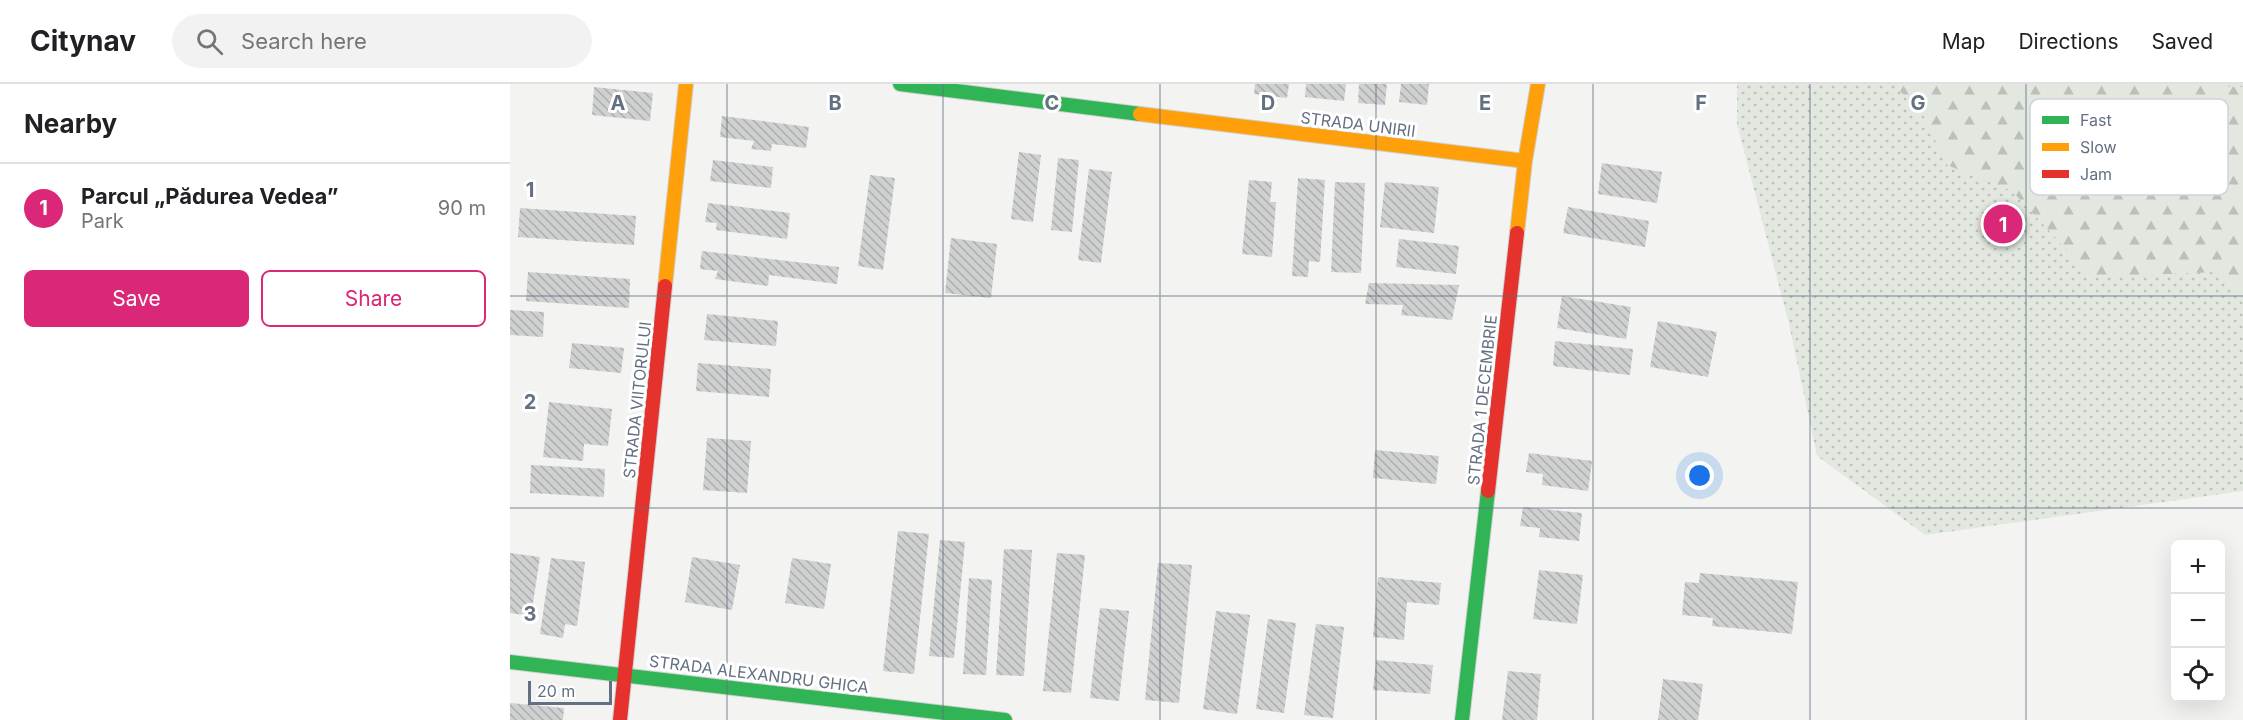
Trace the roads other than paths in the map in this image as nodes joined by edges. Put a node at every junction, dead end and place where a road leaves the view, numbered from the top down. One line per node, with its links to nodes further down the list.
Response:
1 (686, 84): 6 (street, STRADA VIITORULUI)
2 (900, 84): 4 (street, STRADA UNIRII)
3 (1538, 84): 4 (street, STRADA 1 DECEMBRIE)
4 (1525, 161): 9 (street, STRADA 1 DECEMBRIE)
5 (510, 662): 6 (street, STRADA ALEXANDRU GHICA)
6 (624, 676): 7 (street, STRADA VIITORULUI); 8 (street, STRADA ALEXANDRU GHICA)
7 (620, 720)
8 (1005, 720)
9 (1462, 720)

